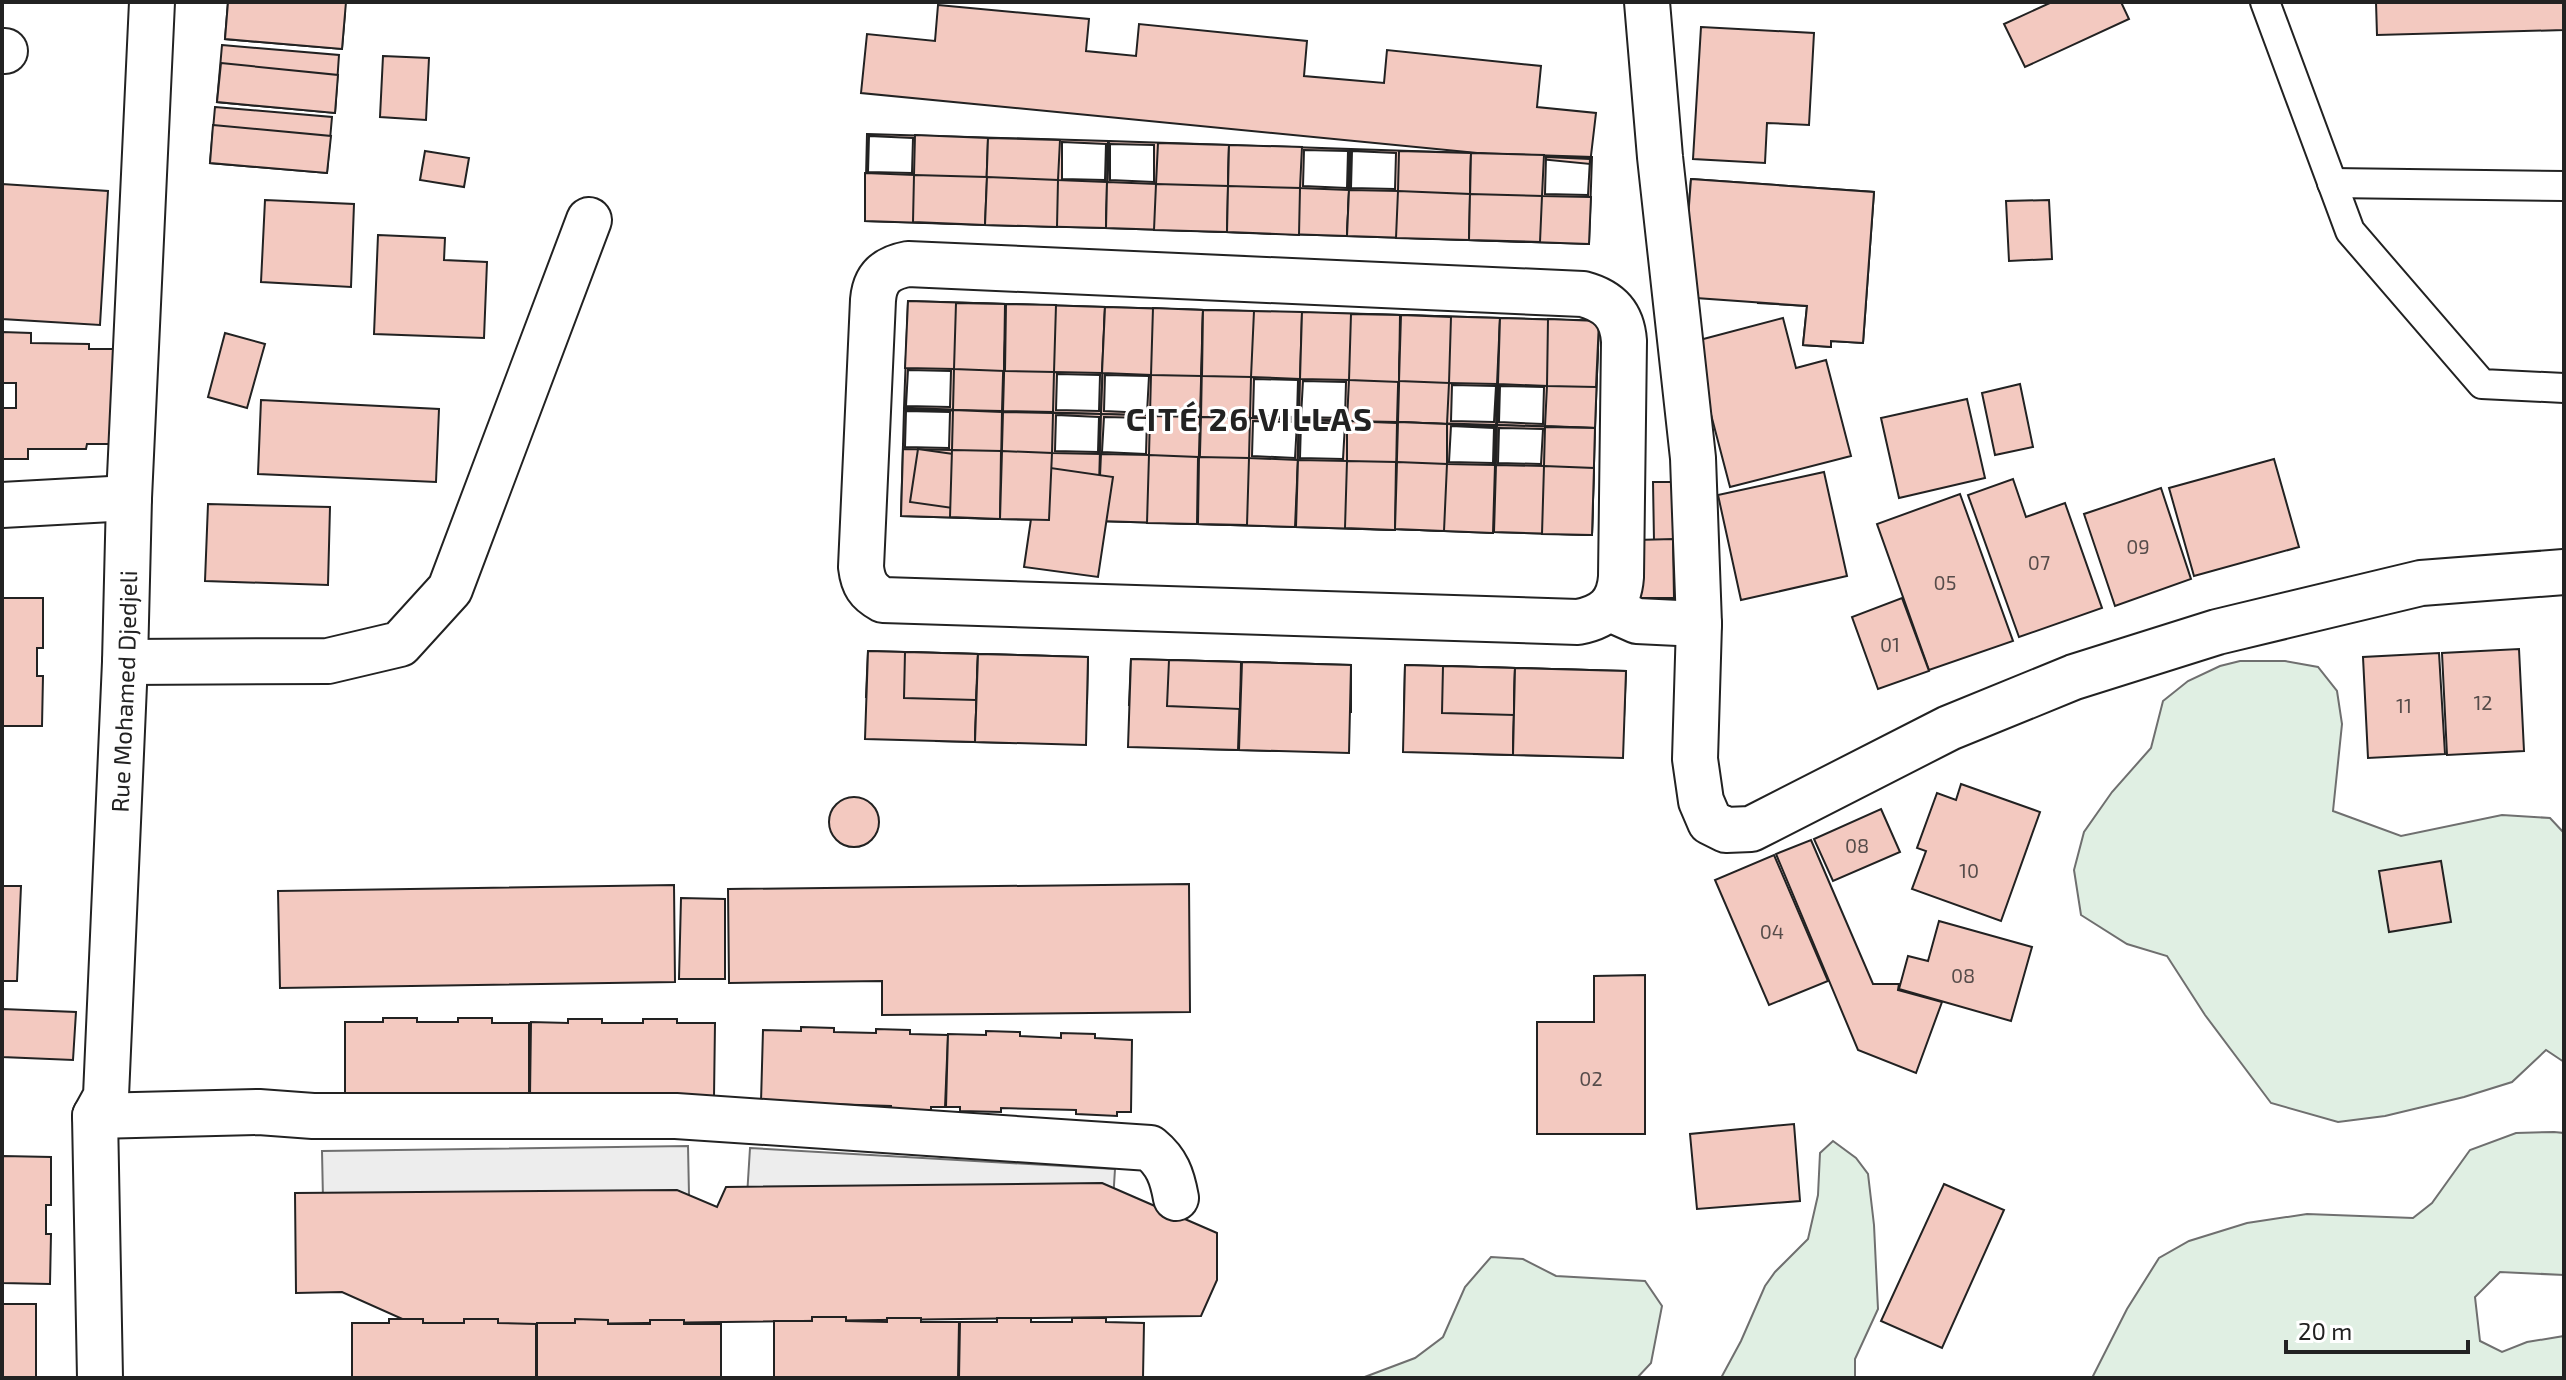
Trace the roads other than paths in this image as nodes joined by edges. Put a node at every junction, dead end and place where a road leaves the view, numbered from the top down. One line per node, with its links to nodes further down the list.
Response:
1 (152, 2): 8 (street, Rue Mohamed Djedjeli)
2 (1647, 2): 12 (street)
3 (2265, 2): 4 (lane)
4 (2332, 183): 5 (lane); 7 (lane)
5 (2564, 186)
6 (589, 220): 13 (street)
7 (2564, 388)
8 (129, 498): 9 (street); 13 (street, Rue Mohamed Djedjeli)
9 (2, 505)
10 (2564, 572): 12 (street)
11 (1610, 609): 11 (street); 12 (street)
12 (1699, 624)
13 (125, 662): 14 (street, Rue Mohamed Djedjeli)
14 (95, 1116): 15 (street); 16 (street, Rue Mohamed Djedjeli)
15 (1176, 1198)
16 (100, 1378)

